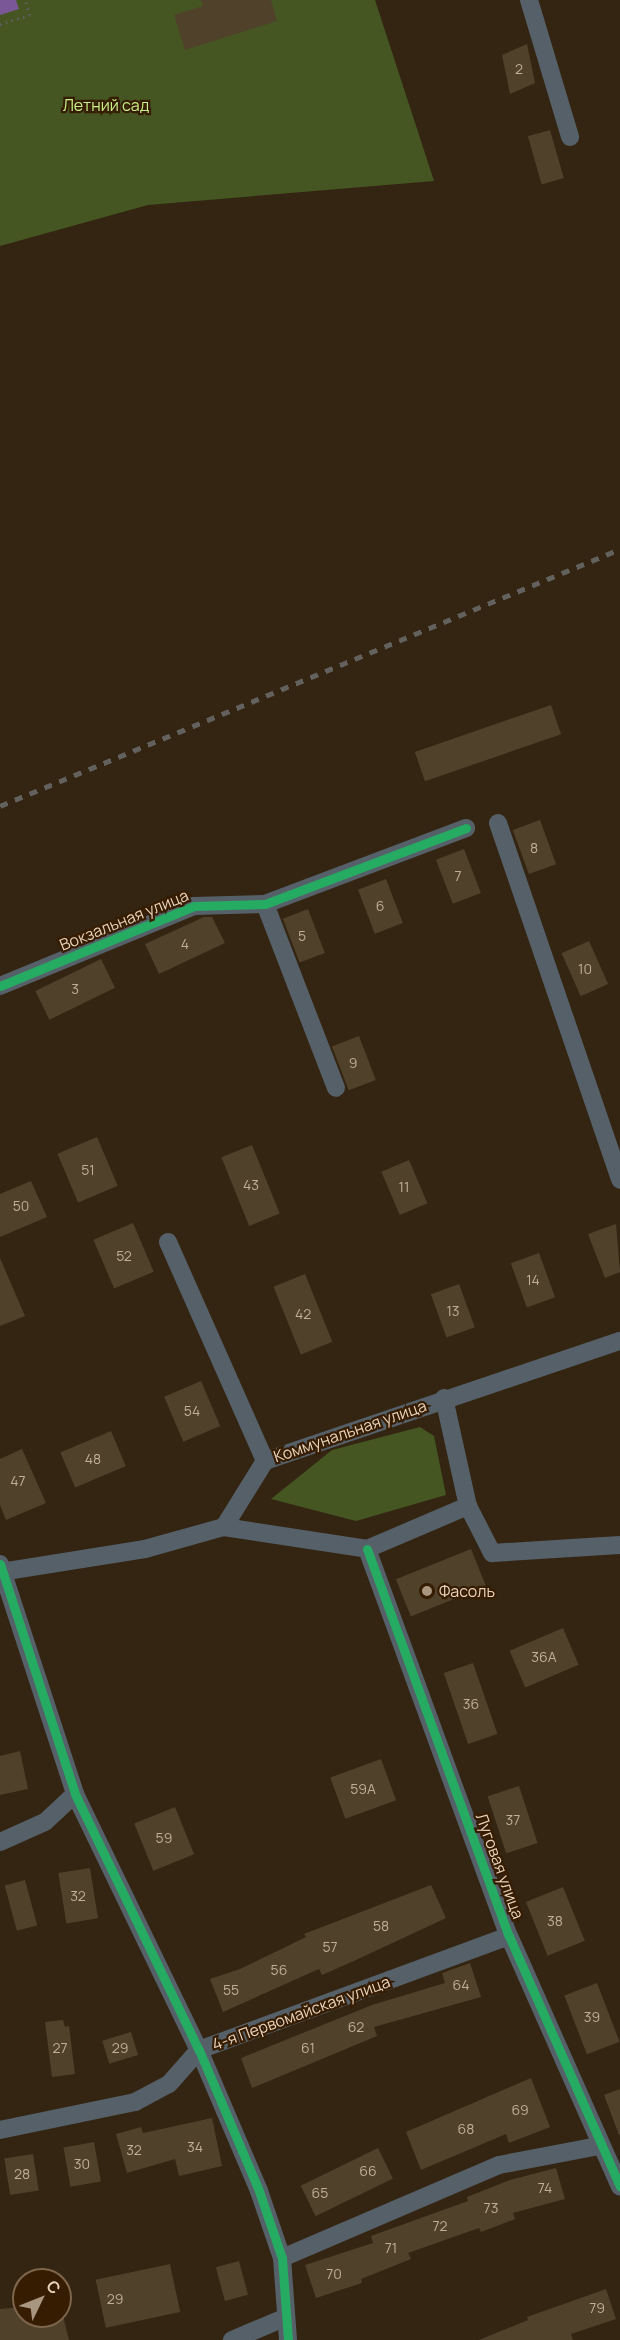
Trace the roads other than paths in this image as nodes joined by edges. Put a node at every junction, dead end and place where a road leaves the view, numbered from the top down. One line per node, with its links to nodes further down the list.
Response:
1 (529, 0): 2 (street)
2 (570, 137)
3 (498, 823): 8 (street)
4 (466, 828): 5 (street, Вокзальная улица)
5 (265, 904): 6 (street, Вокзальная улица); 7 (street)
6 (0, 986)
7 (336, 1089)
8 (620, 1180)
9 (168, 1242): 12 (street)
10 (620, 1341): 11 (street, Коммунальная улица)
11 (444, 1398): 12 (street, Коммунальная улица); 13 (street)
12 (265, 1461): 14 (street, Коммунальная улица)
13 (468, 1506): 15 (street); 16 (street)
14 (224, 1527): 16 (street); 17 (street)
15 (620, 1545)
16 (368, 1550): 20 (street, Луговая улица)
17 (1, 1569): 18 (street)
18 (75, 1794): 19 (street); 21 (street)
19 (0, 1842)
20 (509, 1936): 21 (street, 4-я Первомайская улица); 23 (street, Луговая улица)
21 (199, 2050): 22 (street, 4-я Первомайская улица); 25 (street)
22 (0, 2130)
23 (599, 2146): 24 (street, Луговая улица); 25 (street)
24 (620, 2187)
25 (282, 2259): 26 (street)
26 (284, 2318): 27 (street); 28 (street)
27 (232, 2340)
28 (288, 2340)

